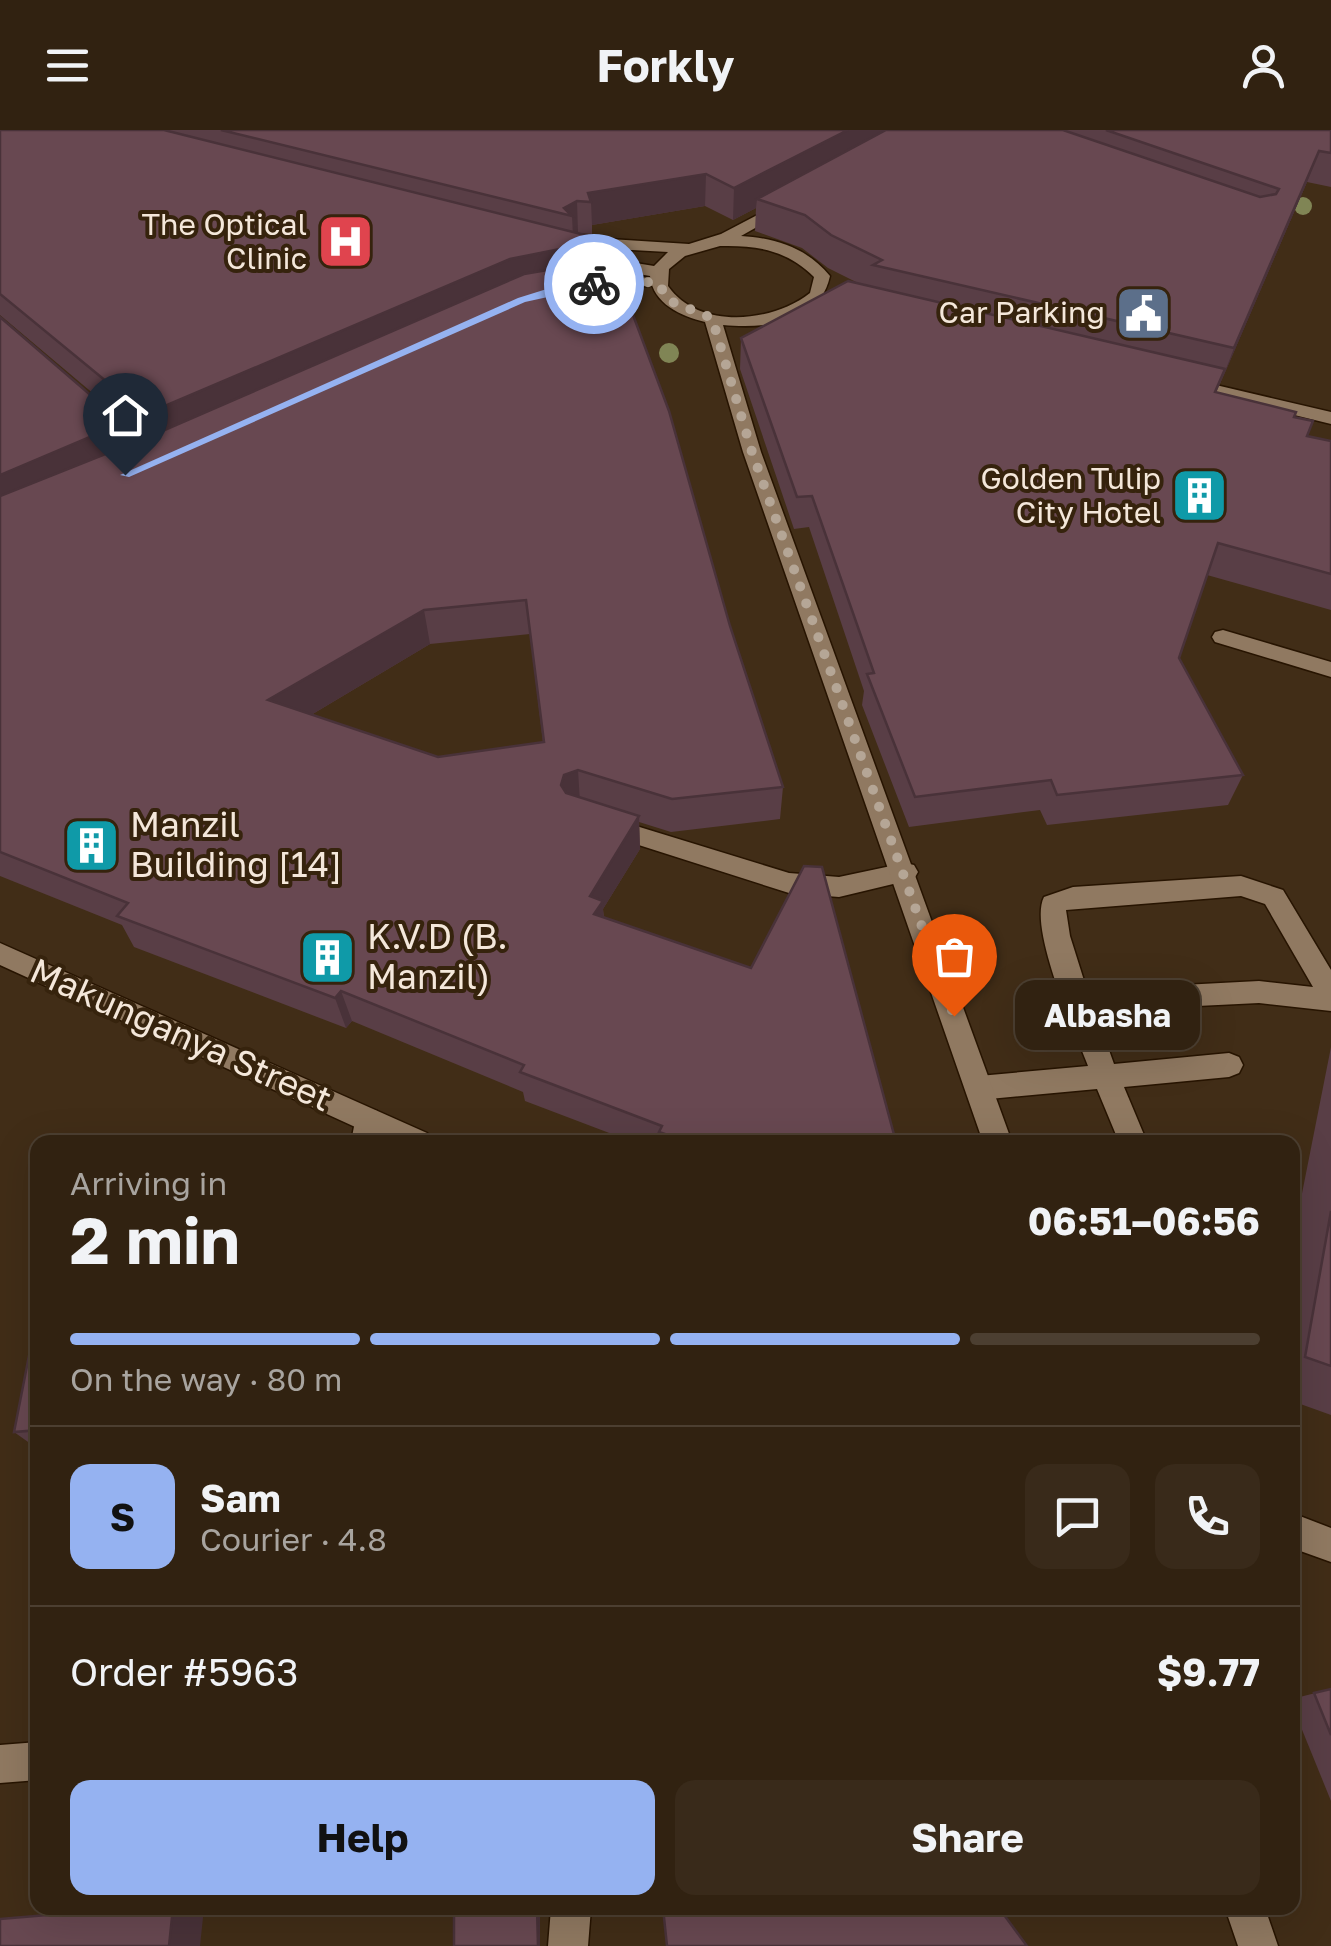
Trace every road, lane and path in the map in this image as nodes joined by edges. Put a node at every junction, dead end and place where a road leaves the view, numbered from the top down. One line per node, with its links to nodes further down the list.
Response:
1 (806, 194): 2 (street)
2 (789, 203): 3 (street); 4 (street)
3 (718, 241): 4 (street); 5 (street)
4 (780, 246): 8 (street)
5 (687, 248): 6 (street); 6 (street)
6 (658, 277): 7 (street); 10 (street)
7 (562, 289)
8 (818, 295): 9 (street); 10 (street)
9 (838, 300)
10 (712, 318): 16 (street)
11 (1160, 377): 12 (street)
12 (1331, 418)
13 (1223, 637): 14 (street)
14 (1331, 670)
15 (579, 816): 16 (street)
16 (905, 872): 22 (street)
17 (0, 953): 23 (street, Makunganya Street)
18 (1331, 997): 19 (street); 19 (street)
19 (1078, 1001): 21 (street)
20 (1230, 1065): 21 (street)
21 (1102, 1074): 22 (street); 25 (street)
22 (979, 1088): 24 (street)
23 (366, 1131)
24 (996, 1135)
25 (1131, 1135)
26 (1300, 1533): 27 (street)
27 (1331, 1545)
28 (30, 1762): 29 (street)
29 (0, 1764)
30 (570, 1915): 32 (street)
31 (1247, 1915): 33 (street)
32 (568, 1946)
33 (1258, 1946)

